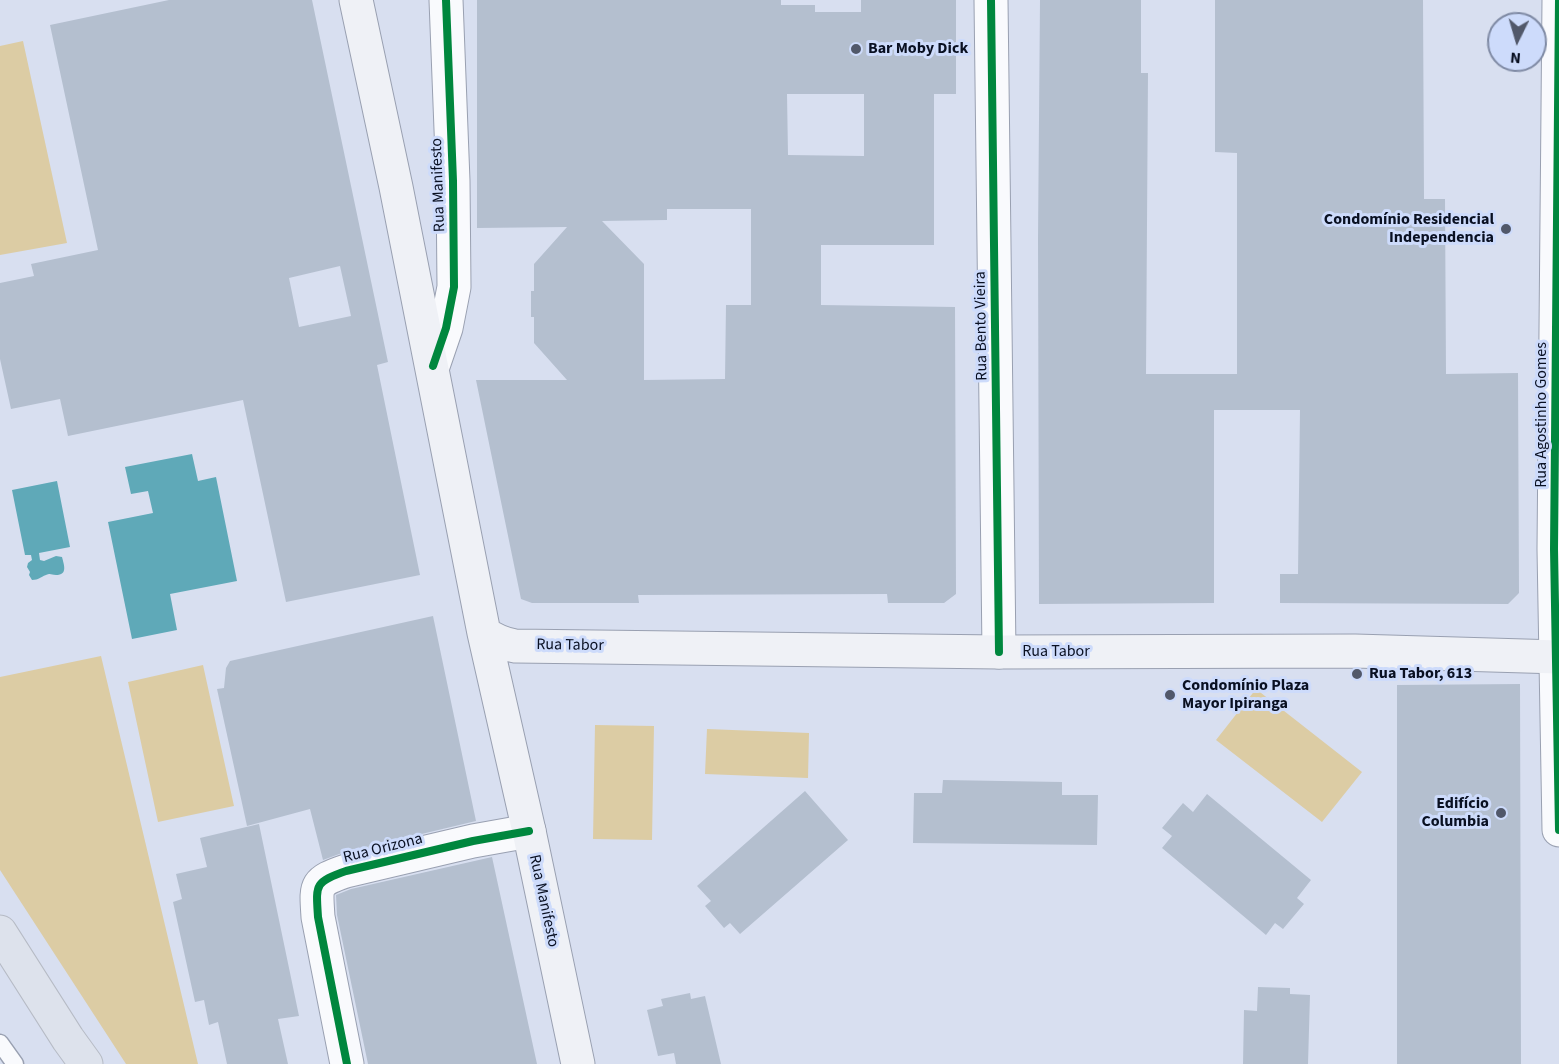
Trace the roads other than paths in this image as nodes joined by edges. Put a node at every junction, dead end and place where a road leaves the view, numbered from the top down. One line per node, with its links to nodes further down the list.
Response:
1 (356, 0): 5 (main road, Rua Manifesto)
2 (446, 0): 5 (street, Rua Manifesto)
3 (991, 0): 8 (street, Rua Bento Vieira)
4 (1559, 0): 9 (street, Rua Agostinho Gomes)
5 (432, 366): 6 (main road, Rua Manifesto)
6 (484, 633): 7 (main road, Rua Tabor); 10 (main road, Rua Manifesto)
7 (526, 645): 8 (main road, Rua Tabor); 10 (main road, Rua Manifesto)
8 (999, 652): 9 (main road, Rua Tabor)
9 (1557, 657): 11 (street, Rua Agostinho Gomes)
10 (500, 702): 12 (main road, Rua Manifesto)
11 (1559, 830)
12 (529, 831): 17 (street, Rua Orizona); 18 (main road, Rua Manifesto)
13 (0, 932): 16 (highway)
14 (0, 1043): 15 (lane)
15 (15, 1064)
16 (86, 1064)
17 (347, 1064)
18 (578, 1064)

